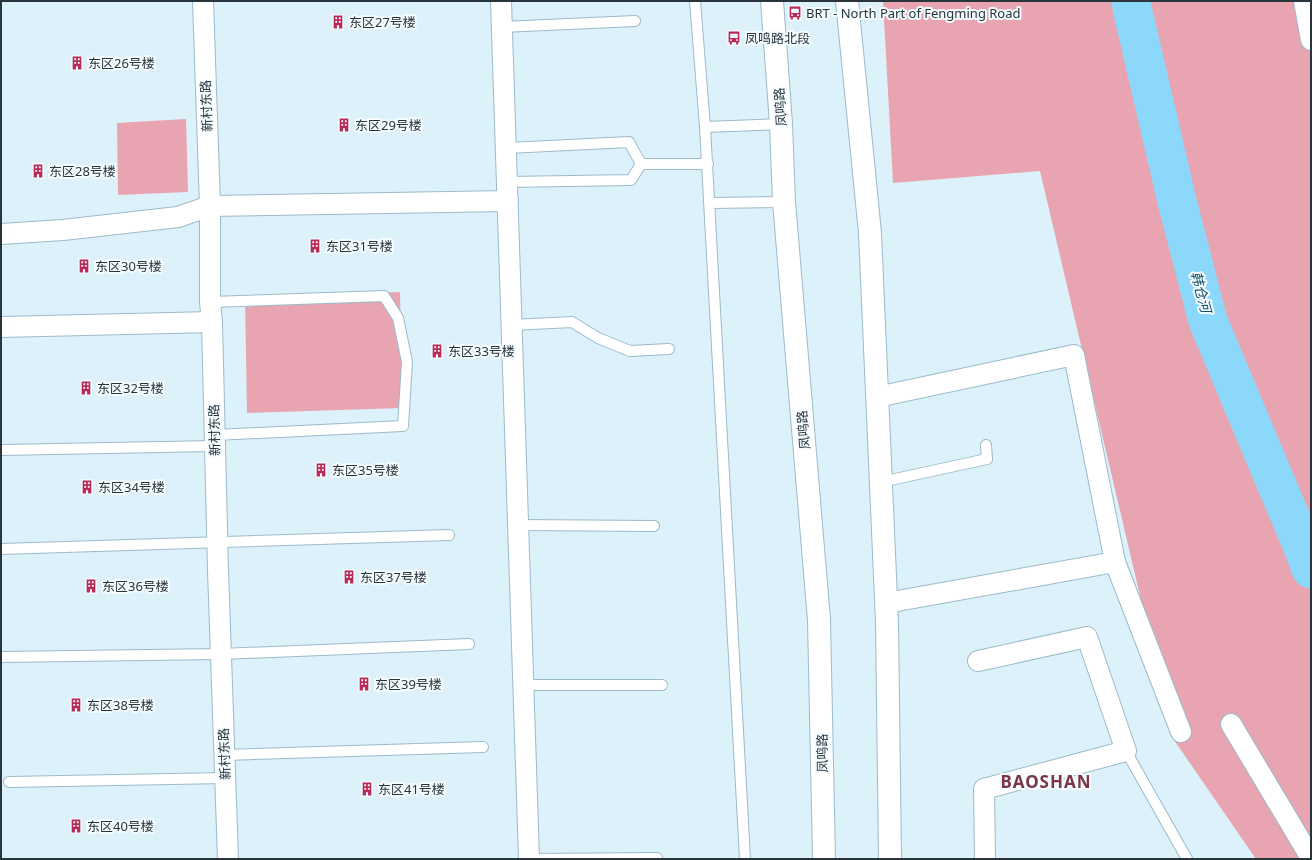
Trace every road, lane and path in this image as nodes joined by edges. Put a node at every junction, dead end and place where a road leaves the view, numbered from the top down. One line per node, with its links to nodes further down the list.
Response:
1 (203, 1): 18 (street, 新村东路)
2 (502, 1): 8 (street)
3 (695, 1): 11 (lane)
4 (772, 1): 10 (main road, 凤鸣路)
5 (847, 1): 25 (main road)
6 (1304, 1): 9 (street)
7 (635, 21): 8 (lane)
8 (502, 26): 12 (street)
9 (1311, 40)
10 (781, 124): 11 (lane); 16 (main road, 凤鸣路)
11 (705, 127): 14 (lane)
12 (507, 148): 13 (lane); 15 (street)
13 (641, 164): 14 (lane); 15 (lane)
14 (708, 164): 17 (lane)
15 (508, 192): 18 (street); 22 (street)
16 (784, 202): 17 (lane); 55 (main road, 凤鸣路)
17 (710, 203): 54 (lane)
18 (210, 206): 19 (street); 20 (street, 新村东路)
19 (1, 234)
20 (210, 302): 21 (street, 新村东路); 26 (lane)
21 (212, 322): 23 (street); 26 (street, 新村东路)
22 (512, 325): 24 (lane); 30 (street)
23 (1, 327)
24 (669, 350)
25 (877, 397): 29 (main road); 35 (street)
26 (215, 440): 28 (lane); 33 (street, 新村东路)
27 (986, 445): 29 (lane)
28 (1, 450)
29 (881, 482): 36 (main road)
30 (518, 525): 31 (lane); 41 (street)
31 (654, 526)
32 (449, 535): 33 (lane)
33 (217, 542): 34 (lane); 38 (street, 新村东路)
34 (1, 549)
35 (1114, 562): 36 (street); 44 (street)
36 (886, 603): 56 (main road)
37 (469, 644): 38 (lane)
38 (220, 654): 39 (lane); 47 (street, 新村东路)
39 (1, 657)
40 (978, 661): 46 (street)
41 (523, 685): 42 (lane); 53 (street)
42 (662, 685)
43 (1231, 724): 51 (street)
44 (1181, 732)
45 (484, 747): 47 (lane)
46 (1126, 751): 57 (street); 58 (lane)
47 (224, 755): 48 (street, 新村东路)
48 (225, 778): 49 (lane); 52 (street, 新村东路)
49 (9, 782)
50 (657, 858): 53 (lane)
51 (1311, 858)
52 (228, 859)
53 (528, 859)
54 (746, 859)
55 (824, 859)
56 (890, 859)
57 (985, 859)
58 (1187, 859)

